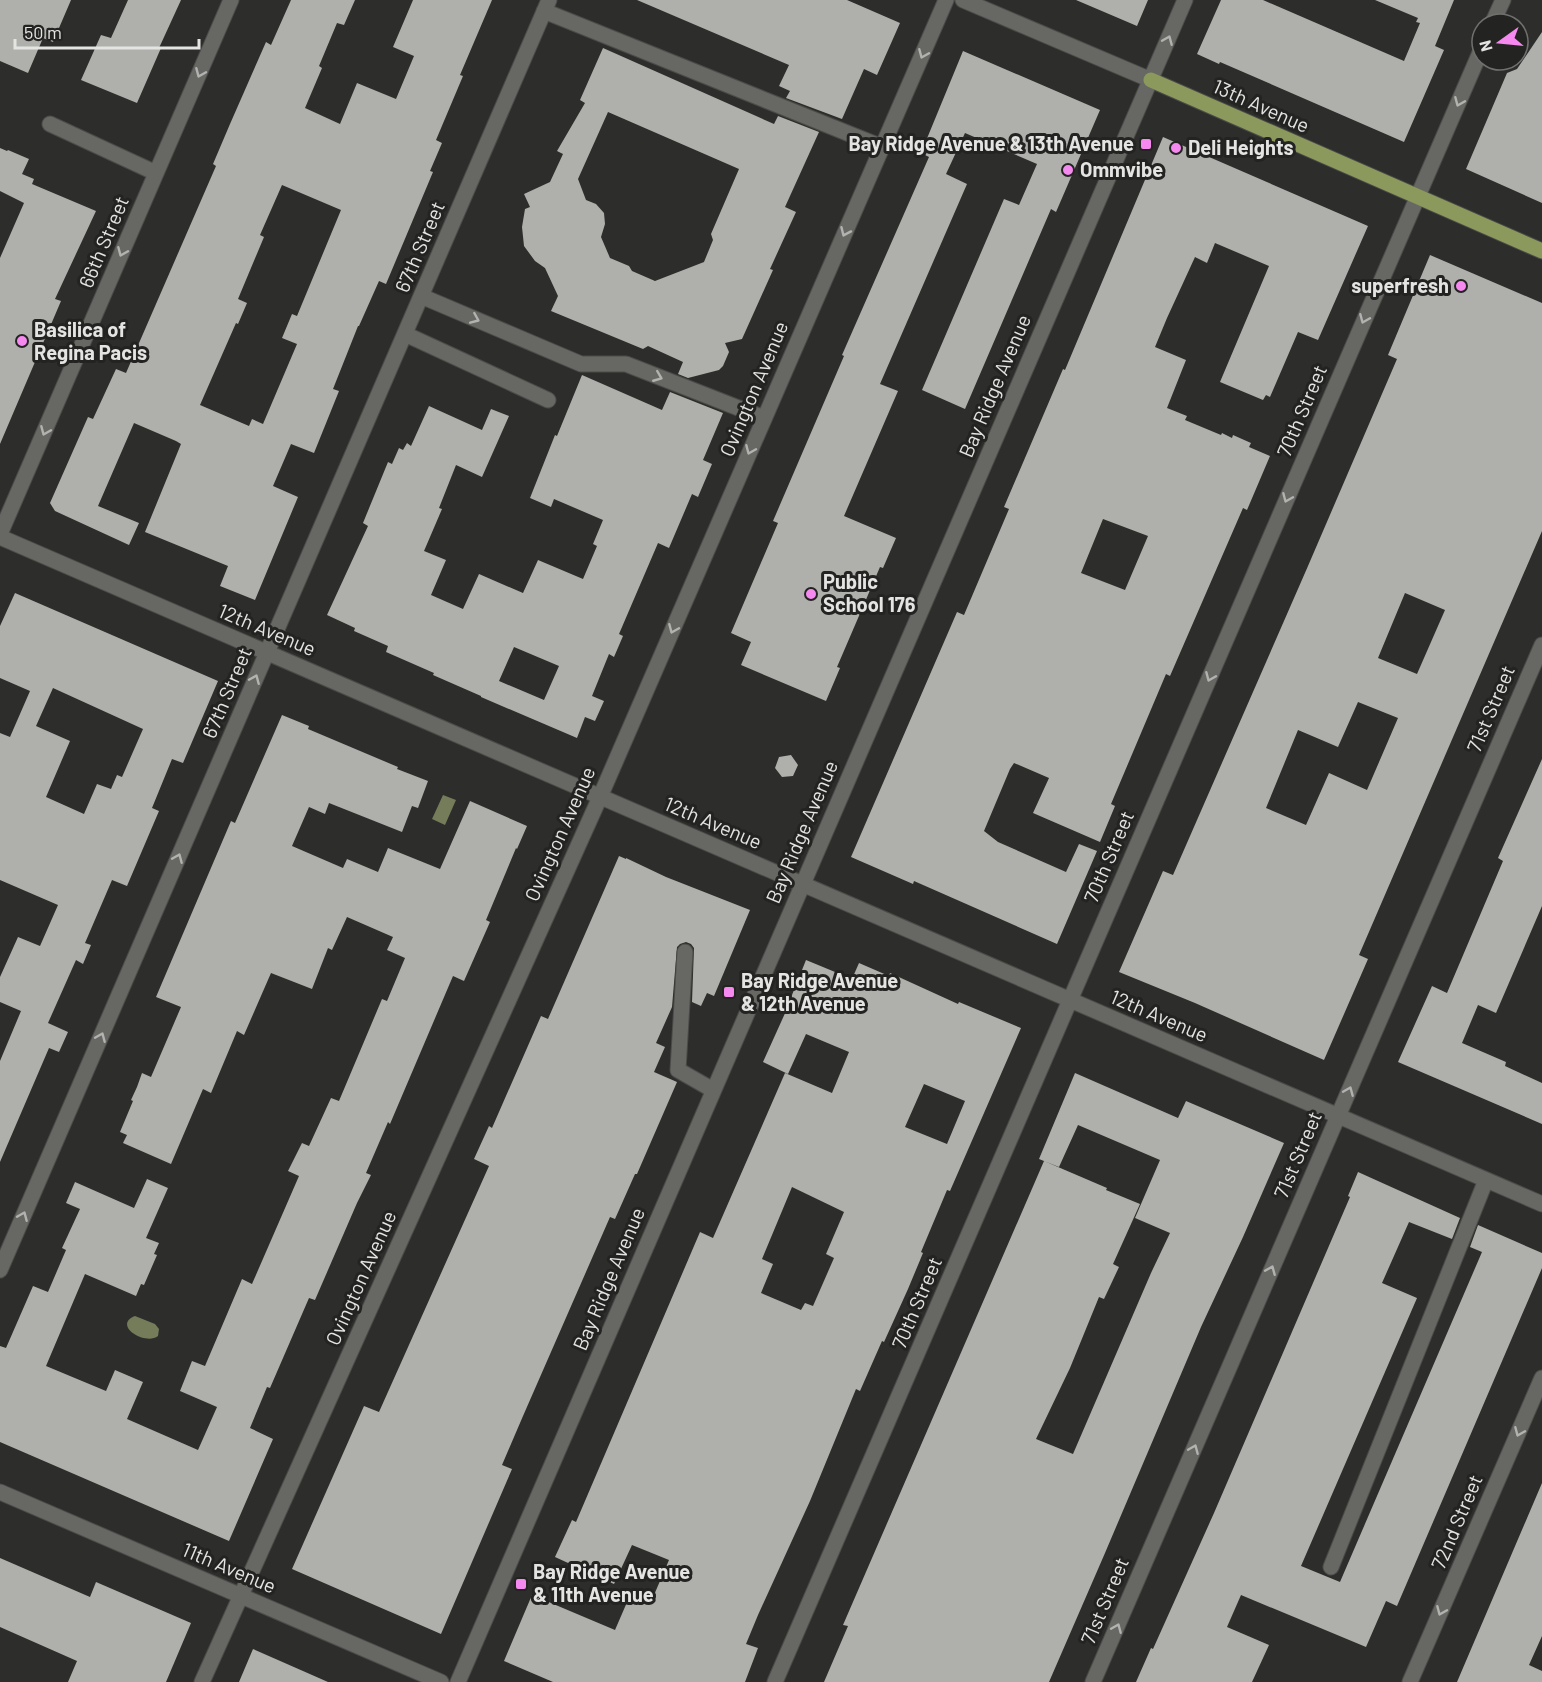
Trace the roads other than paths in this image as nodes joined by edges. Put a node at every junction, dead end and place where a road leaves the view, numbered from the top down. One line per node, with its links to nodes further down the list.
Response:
1 (231, 0): 10 (street, 66th Street, one-way to 10)
2 (946, 0): 9 (street, Ovington Avenue, one-way to 9)
3 (963, 0): 7 (street, 13th Avenue)
4 (1185, 0): 7 (street, Bay Ridge Avenue, one-way to 4)
5 (547, 6): 9 (street); 13 (street, 67th Street)
6 (1472, 72): 11 (street, 70th Street, one-way to 11)
7 (1150, 80): 11 (main road, 13th Avenue); 21 (street, Bay Ridge Avenue)
8 (50, 124): 10 (street)
9 (882, 147): 16 (street, Ovington Avenue, one-way to 16)
10 (156, 173): 17 (street, 66th Street, one-way to 17)
11 (1417, 197): 12 (main road, 13th Avenue); 23 (street, 70th Street, one-way to 23)
12 (1542, 251)
13 (421, 296): 14 (street, 67th Street); 16 (street, one-way to 16)
14 (405, 334): 15 (street); 19 (street, 67th Street)
15 (548, 400)
16 (764, 418): 20 (street, Ovington Avenue, one-way to 20)
17 (0, 536): 19 (street, 12th Avenue)
18 (1542, 645): 25 (street, 71st Street, one-way to 18)
19 (267, 653): 20 (street, 12th Avenue); 28 (street, 67th Street, one-way to 19)
20 (600, 797): 21 (street, 12th Avenue); 32 (street, Ovington Avenue)
21 (802, 884): 23 (street, 12th Avenue); 24 (street, Bay Ridge Avenue)
22 (685, 952): 24 (street)
23 (1070, 1000): 25 (street, 12th Avenue); 36 (street, 70th Street)
24 (713, 1090): 35 (street, Bay Ridge Avenue)
25 (1338, 1117): 26 (street, 12th Avenue); 37 (street, 71st Street, one-way to 25)
26 (1486, 1180): 27 (street, 12th Avenue); 31 (street)
27 (1542, 1204)
28 (0, 1270)
29 (1542, 1378): 38 (street, 72nd Street, one-way to 38)
30 (0, 1491): 32 (street, 11th Avenue)
31 (1331, 1567)
32 (241, 1596): 33 (street, Ovington Avenue); 34 (street, 11th Avenue)
33 (202, 1682)
34 (441, 1682)
35 (458, 1682)
36 (776, 1682)
37 (1094, 1682)
38 (1410, 1682)

